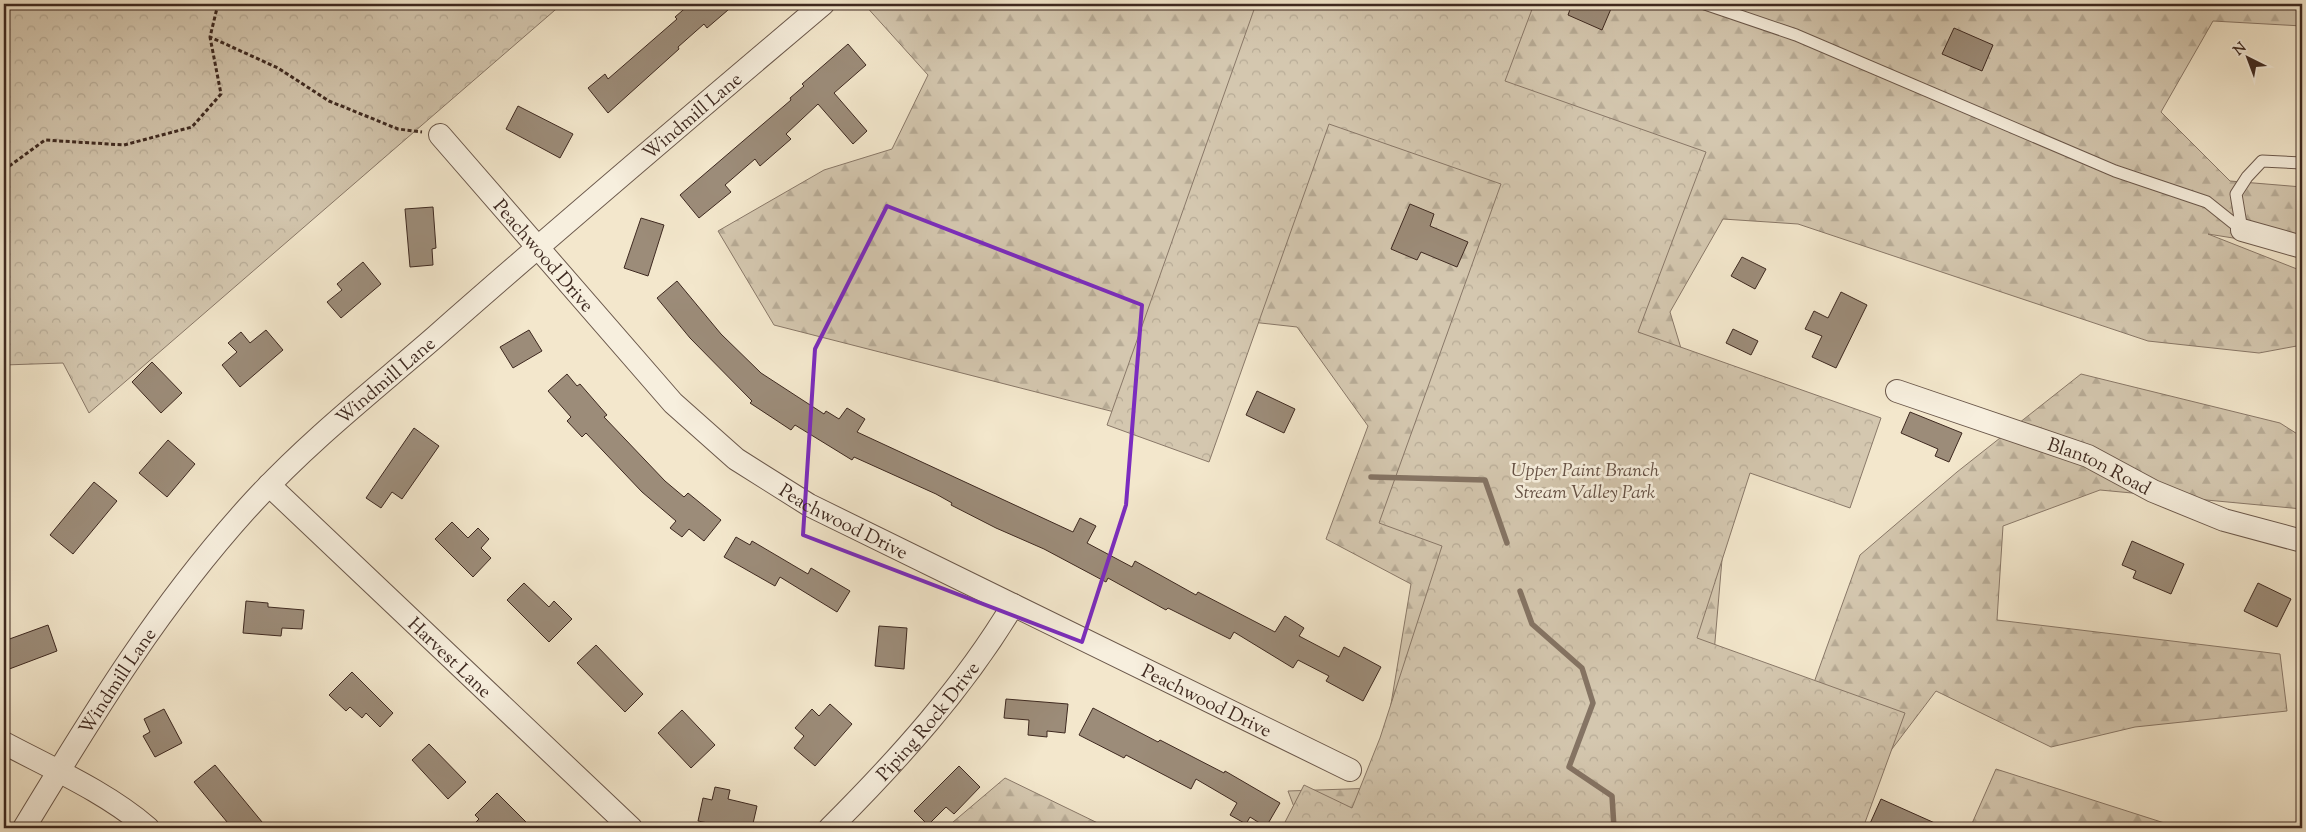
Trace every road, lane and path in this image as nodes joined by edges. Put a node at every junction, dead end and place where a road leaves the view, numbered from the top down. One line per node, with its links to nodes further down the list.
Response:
1 (218, 4): 4 (path)
2 (823, 4): 9 (street, Windmill Lane)
3 (1704, 4): 8 (lane)
4 (210, 37): 5 (path); 7 (path)
5 (440, 135): 9 (street, Peachwood Drive)
6 (2302, 164): 8 (lane)
7 (4, 170)
8 (2242, 230): 10 (street)
9 (537, 247): 12 (street, Windmill Lane); 14 (street, Peachwood Drive)
10 (2302, 247)
11 (1897, 391): 13 (street, Blanton Road)
12 (270, 485): 17 (street, Windmill Lane); 20 (street, Harvest Lane)
13 (2302, 541)
14 (1013, 605): 16 (street, Peachwood Drive); 21 (street, Piping Rock Drive)
15 (4, 744): 17 (street)
16 (1350, 770)
17 (59, 772): 18 (street, Windmill Lane); 19 (street)
18 (24, 828)
19 (148, 828)
20 (631, 828)
21 (830, 828)

